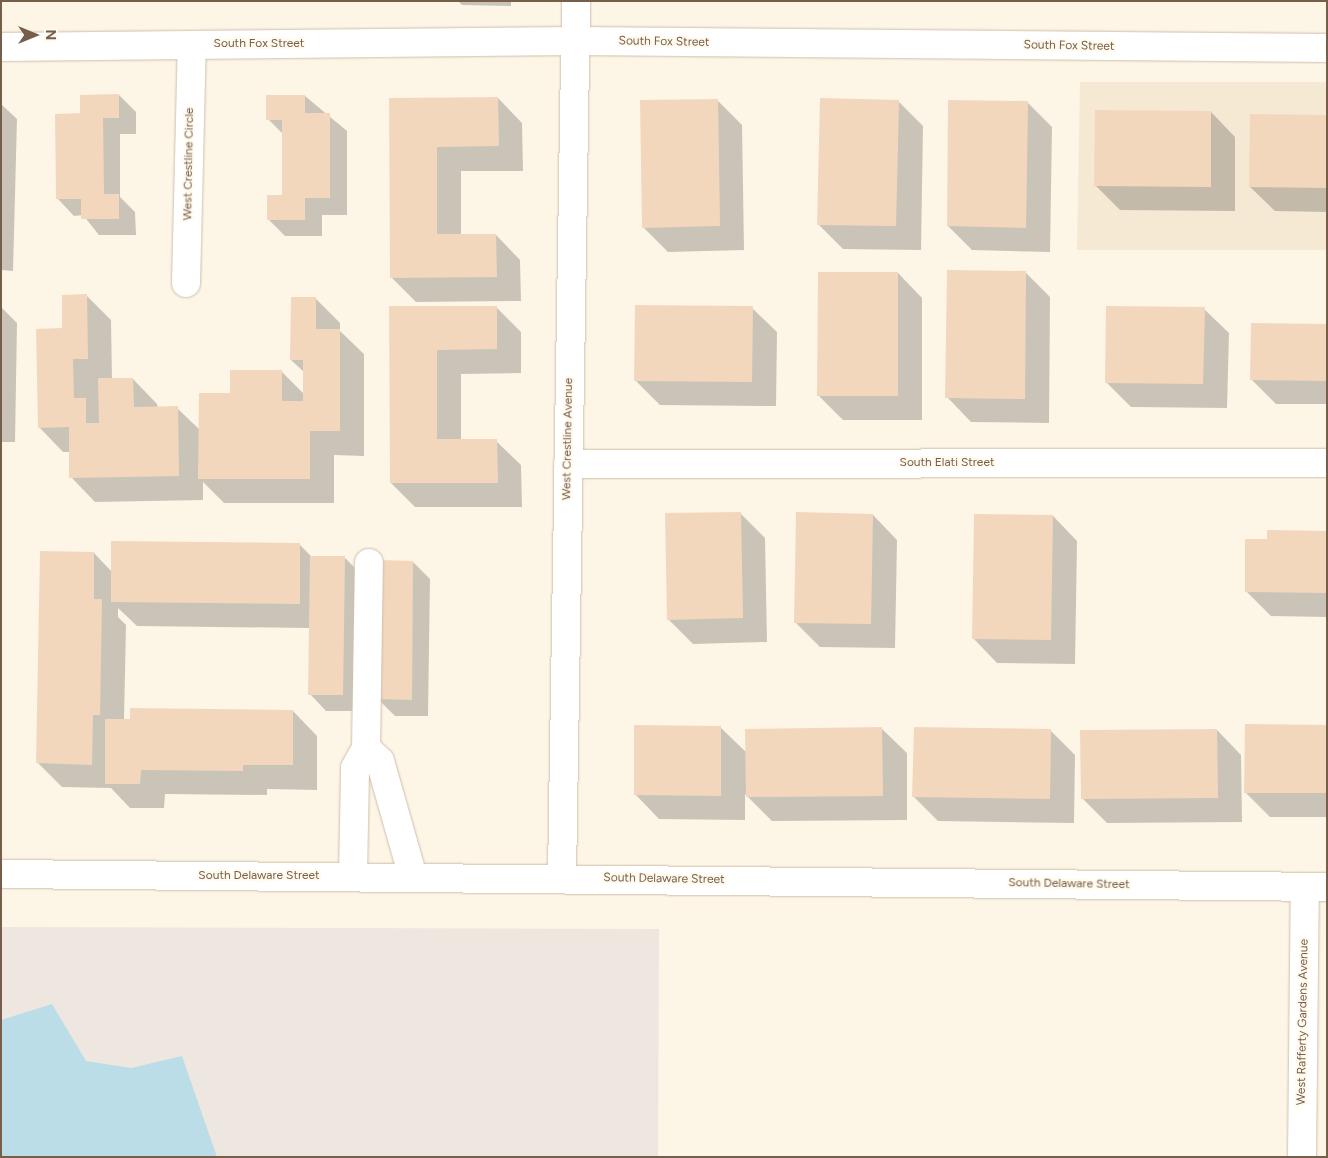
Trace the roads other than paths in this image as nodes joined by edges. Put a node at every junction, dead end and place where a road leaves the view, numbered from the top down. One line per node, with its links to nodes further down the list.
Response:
1 (576, 1): 2 (street, West Crestline Avenue)
2 (577, 41): 3 (street, South Fox Street); 5 (street, South Fox Street); 8 (street, West Crestline Avenue)
3 (192, 45): 4 (street, South Fox Street); 6 (street, West Crestline Circle)
4 (1, 47)
5 (1327, 48)
6 (186, 283)
7 (1327, 463): 8 (street, South Elati Street)
8 (568, 464): 14 (street, West Crestline Avenue)
9 (369, 563): 10 (street)
10 (366, 748): 12 (street); 13 (street)
11 (1, 874): 12 (street, South Delaware Street)
12 (353, 876): 13 (street, South Delaware Street)
13 (413, 877): 14 (street, South Delaware Street)
14 (562, 878): 15 (street, South Delaware Street)
15 (1316, 887): 16 (street, West Rafferty Gardens Avenue)
16 (1302, 1157)

